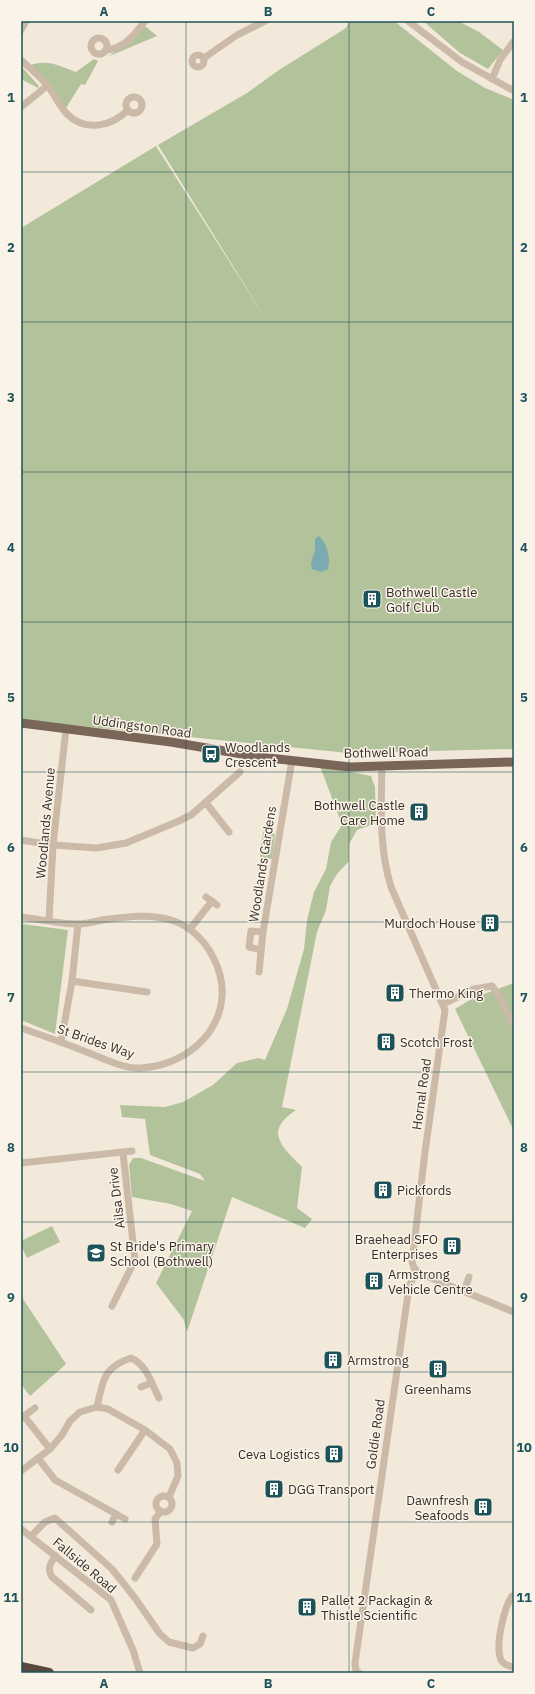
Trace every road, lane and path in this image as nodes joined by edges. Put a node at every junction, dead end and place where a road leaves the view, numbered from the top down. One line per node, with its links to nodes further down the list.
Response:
1 (26, 21): 6 (street)
2 (145, 21): 8 (street)
3 (265, 21): 5 (street)
4 (408, 21): 11 (street)
5 (254, 23): 9 (street)
6 (21, 30)
7 (514, 41): 11 (street)
8 (106, 50)
9 (204, 58)
10 (21, 60): 12 (street)
11 (492, 79): 13 (street)
12 (47, 86): 14 (street); 15 (street)
13 (514, 91)
14 (21, 107)
15 (128, 110)
16 (21, 723): 17 (main road, Uddingston Road)
17 (66, 729): 18 (main road, Uddingston Road); 26 (street, Woodlands Avenue)
18 (260, 756): 19 (main road, Bothwell Road)
19 (292, 760): 21 (main road, Bothwell Road); 32 (street, Woodlands Gardens)
20 (514, 762): 21 (main road, Bothwell Road)
21 (382, 766): 37 (street, Hornal Road)
22 (240, 772): 23 (street)
23 (206, 803): 24 (street); 26 (street)
24 (228, 832)
25 (21, 840): 26 (street)
26 (53, 846): 29 (street, Woodlands Avenue)
27 (212, 901): 31 (street)
28 (21, 917): 29 (street)
29 (50, 920): 30 (street, St Brides Way)
30 (78, 924): 31 (street, St Brides Way); 35 (street)
31 (190, 929): 40 (street, St Brides Way)
32 (263, 932): 33 (street, Woodlands Gardens); 33 (street)
33 (261, 950): 34 (street, Woodlands Gardens)
34 (259, 972)
35 (72, 981): 36 (street); 40 (street)
36 (147, 992)
37 (443, 1004): 38 (street); 44 (street, Hornal Road)
38 (514, 1026)
39 (21, 1028): 40 (street, St Brides Way)
40 (61, 1042)
41 (132, 1151): 42 (street)
42 (123, 1152): 43 (street); 47 (street, Ailsa Drive)
43 (21, 1163)
44 (417, 1271): 46 (street); 76 (street, Goldie Road)
45 (469, 1277): 46 (street)
46 (464, 1291): 48 (street)
47 (112, 1306)
48 (514, 1312)
49 (152, 1383): 50 (street); 51 (street); 52 (street)
50 (141, 1387)
51 (159, 1398)
52 (97, 1407): 55 (street); 56 (street)
53 (35, 1408): 54 (street)
54 (22, 1417): 56 (street)
55 (145, 1430): 58 (street); 60 (street)
56 (50, 1450): 57 (street)
57 (38, 1458): 59 (street); 62 (street)
58 (118, 1470)
59 (21, 1471)
60 (169, 1497): 61 (street); 61 (street)
61 (161, 1511): 68 (street)
62 (116, 1514): 63 (street); 64 (street)
63 (125, 1519)
64 (112, 1522)
65 (21, 1528): 66 (street, Fallside Road)
66 (31, 1536): 67 (street, Fallside Road); 71 (street)
67 (56, 1556): 70 (street); 75 (street, Fallside Road)
68 (135, 1578)
69 (514, 1596): 73 (street)
70 (91, 1610)
71 (203, 1636)
72 (21, 1667): 74 (highway)
73 (514, 1667)
74 (49, 1673)
75 (140, 1673)
76 (359, 1673)

